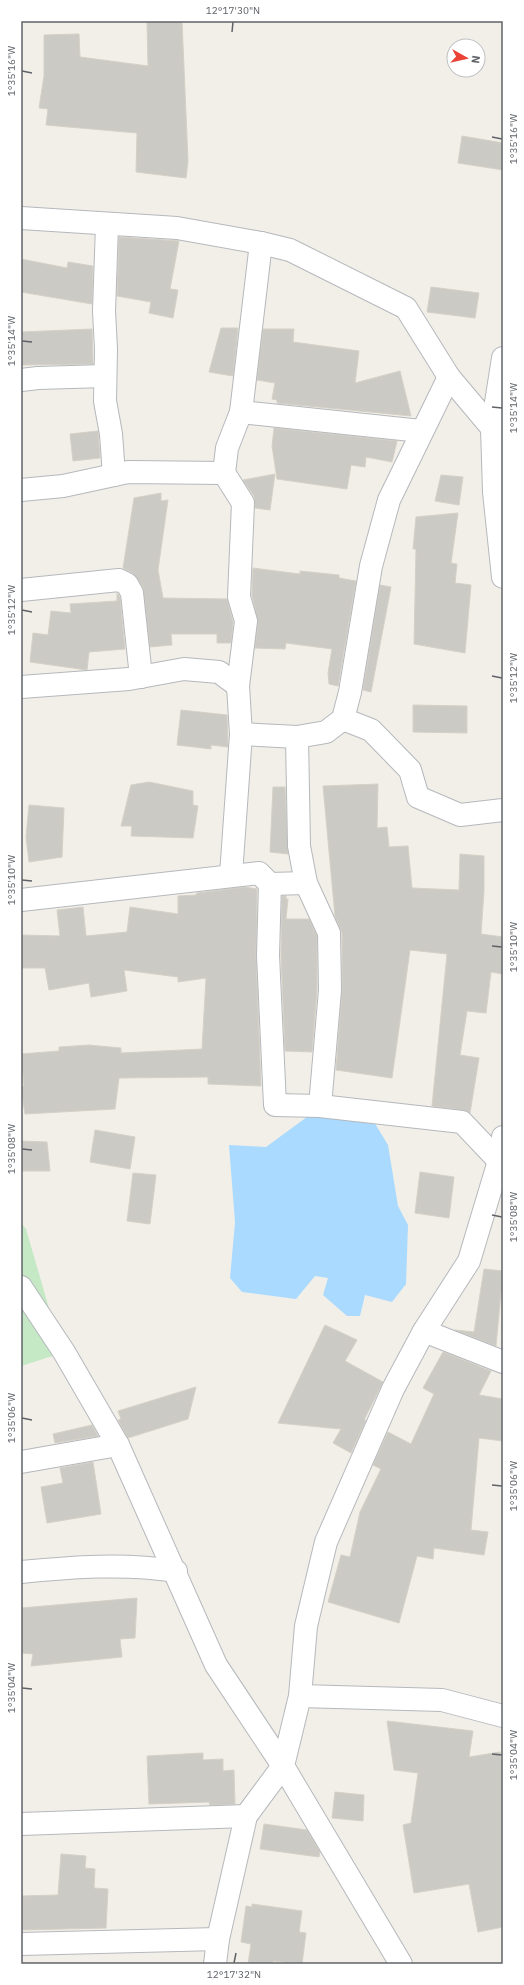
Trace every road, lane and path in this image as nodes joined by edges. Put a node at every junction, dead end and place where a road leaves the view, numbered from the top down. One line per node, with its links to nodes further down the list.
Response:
1 (21, 218): 2 (street)
2 (107, 225): 3 (street); 5 (street)
3 (261, 243): 6 (street); 8 (street)
4 (503, 358): 9 (street)
5 (105, 376): 7 (street); 12 (street)
6 (449, 377): 9 (street); 10 (street)
7 (21, 380)
8 (241, 412): 10 (street); 11 (street)
9 (492, 428): 14 (street)
10 (421, 432): 20 (street)
11 (224, 473): 12 (street); 18 (street)
12 (114, 475): 13 (street)
13 (21, 490)
14 (499, 493): 15 (street)
15 (503, 577)
16 (21, 590): 17 (street)
17 (141, 677): 18 (street); 19 (street)
18 (238, 686): 21 (street)
19 (21, 687)
20 (343, 719): 22 (street); 23 (street)
21 (241, 734): 22 (street); 24 (street)
22 (297, 738): 25 (street)
23 (503, 810)
24 (231, 875): 26 (street); 27 (street)
25 (306, 883): 26 (street); 28 (street)
26 (270, 884): 28 (street)
27 (21, 900)
28 (320, 1106): 30 (street)
29 (503, 1137): 30 (street)
30 (501, 1161): 32 (street)
31 (21, 1287): 34 (street)
32 (424, 1331): 33 (street); 38 (street)
33 (503, 1362)
34 (118, 1445): 35 (street); 36 (street)
35 (21, 1462)
36 (176, 1571): 37 (street); 40 (street)
37 (21, 1572)
38 (300, 1696): 39 (street); 40 (street)
39 (503, 1716)
40 (283, 1766): 41 (street); 46 (street)
41 (246, 1816): 42 (street); 43 (street)
42 (21, 1824)
43 (218, 1939): 44 (street); 45 (street)
44 (21, 1944)
45 (215, 1964)
46 (401, 1964)

